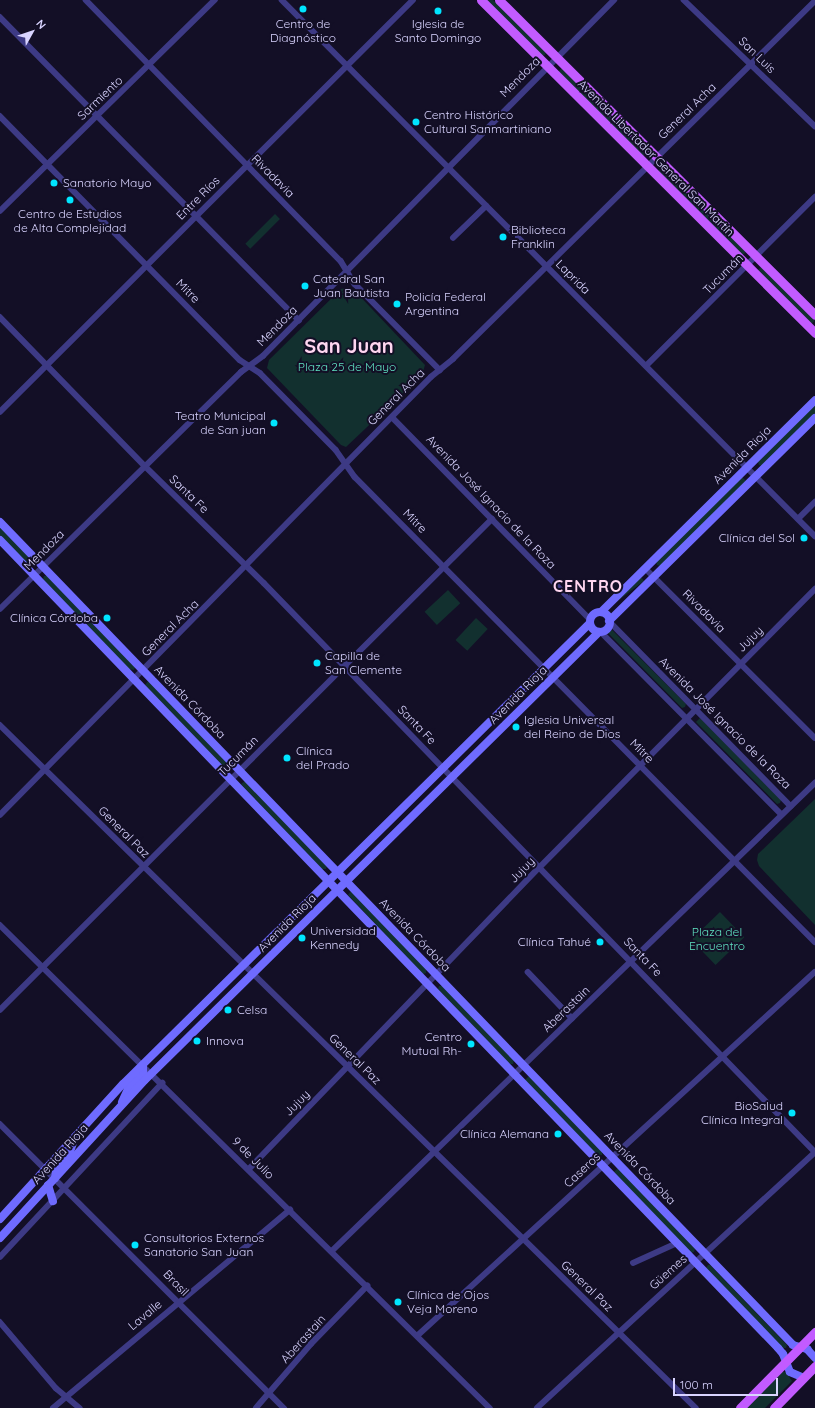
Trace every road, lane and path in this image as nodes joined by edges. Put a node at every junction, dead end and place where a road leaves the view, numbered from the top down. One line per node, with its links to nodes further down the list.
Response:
1 (86, 0): 13 (street, Rivadavia)
2 (215, 0): 13 (street, Sarmiento)
3 (282, 0): 14 (street, Laprida)
4 (413, 0): 14 (street, Entre Ríos)
5 (481, 0): 15 (main road, Avenida Libertador General San Martín)
6 (499, 0): 11 (main road, Avenida Libertador General San Martín)
7 (614, 0): 11 (street, Mendoza)
8 (684, 0): 12 (street, San Luis)
9 (815, 1): 12 (street, General Acha)
10 (0, 17): 16 (street)
11 (556, 57): 15 (street, Mendoza); 19 (main road, Avenida Libertador General San Martín)
12 (751, 64): 18 (street, San Luis); 19 (street, General Acha)
13 (149, 65): 16 (street, Sarmiento); 21 (street, Rivadavia)
14 (347, 66): 21 (street, Entre Ríos); 23 (street, Laprida)
15 (547, 66): 22 (main road, Avenida Libertador General San Martín); 23 (street, Mendoza)
16 (97, 115): 20 (street, Sarmiento); 27 (street)
17 (0, 116): 20 (street, Mitre)
18 (815, 126)
19 (656, 157): 22 (street, General Acha); 29 (main road, Avenida Libertador General San Martín)
20 (48, 164): 26 (street, Sarmiento); 30 (street, Mitre)
21 (247, 165): 27 (street, Entre Ríos); 33 (street, Rivadavia)
22 (647, 166): 31 (main road, Avenida Libertador General San Martín); 32 (street, General Acha)
23 (447, 167): 25 (street, Laprida); 33 (street, Mendoza)
24 (815, 197): 29 (street, Tucumán)
25 (486, 206): 28 (street); 32 (street, Laprida)
26 (0, 211)
27 (196, 215): 30 (street, Entre Ríos); 36 (street)
28 (453, 238)
29 (756, 256): 31 (street, Tucumán); 34 (main road, Avenida Libertador General San Martín)
30 (147, 265): 38 (street, Entre Ríos); 39 (street, Mitre)
31 (747, 265): 37 (main road, Avenida Libertador General San Martín); 40 (street, Tucumán)
32 (546, 266): 40 (street, Laprida); 41 (street, General Acha)
33 (347, 270): 36 (street, Mendoza); 41 (street, Rivadavia)
34 (815, 315)
35 (0, 317): 38 (street, Santa Fe)
36 (299, 320): 39 (street, Mendoza)
37 (815, 333)
38 (47, 365): 43 (street, Entre Ríos); 47 (street, Santa Fe)
39 (249, 366): 46 (street, Mitre); 47 (street, Mendoza)
40 (646, 366): 48 (street, Laprida)
41 (440, 370): 44 (street, General Acha)
42 (815, 400): 48 (main road, Avenida Rioja)
43 (0, 412)
44 (392, 417): 46 (street, General Acha); 51 (street, Avenida José Ignacio de la Roza)
45 (815, 418): 49 (main road, Avenida Rioja)
46 (346, 464): 56 (street, General Acha); 57 (street, Mitre)
47 (145, 466): 56 (street, Santa Fe); 58 (street, Mendoza)
48 (747, 467): 49 (street, Laprida); 59 (main road, Avenida Rioja)
49 (756, 476): 52 (street, Laprida); 61 (main road, Avenida Rioja)
50 (815, 502): 52 (street)
51 (492, 519): 57 (street, Tucumán); 65 (street, Avenida José Ignacio de la Roza)
52 (798, 519): 54 (street, Laprida)
53 (0, 522): 58 (main road, Avenida Córdoba)
54 (815, 536)
55 (0, 540): 60 (main road, Avenida Córdoba)
56 (247, 566): 69 (street, Santa Fe); 71 (street, General Acha)
57 (444, 566): 69 (street, Tucumán); 70 (street, Mitre)
58 (43, 567): 60 (street, Mendoza); 71 (main road, Avenida Córdoba)
59 (645, 568): 61 (street, Rivadavia); 64 (main road, Avenida Rioja)
60 (34, 576): 63 (street, Mendoza); 73 (main road, Avenida Córdoba)
61 (654, 577): 66 (main road, Avenida Rioja); 68 (street, Rivadavia)
62 (815, 590): 68 (street, Jujuy)
63 (0, 609)
64 (601, 612): 65 (main road); 66 (main road)
65 (590, 621): 67 (main road); 70 (main road, Avenida Rioja)
66 (610, 622): 67 (main road); 74 (street, Avenida José Ignacio de la Roza)
67 (600, 632): 72 (main road, Avenida Rioja); 75 (street, Avenida José Ignacio de la Roza)
68 (741, 664): 74 (street, Jujuy); 77 (street, Rivadavia)
69 (345, 666): 79 (street, Santa Fe); 81 (street, Tucumán)
70 (544, 668): 72 (street, Mitre); 79 (main road, Avenida Rioja)
71 (143, 671): 73 (street, General Acha); 81 (main road, Avenida Córdoba)
72 (553, 677): 78 (street, Mitre); 82 (main road, Avenida Rioja)
73 (134, 680): 80 (street, General Acha); 83 (main road, Avenida Córdoba)
74 (696, 710): 75 (street, Jujuy); 85 (street, Avenida José Ignacio de la Roza)
75 (687, 719): 78 (street, Jujuy); 87 (street, Avenida José Ignacio de la Roza)
76 (0, 725): 80 (street, General Paz)
77 (815, 738)
78 (641, 766): 88 (street, Mitre); 90 (street, Jujuy)
79 (443, 767): 82 (street, Santa Fe); 91 (main road, Avenida Rioja)
80 (45, 770): 86 (street, General Acha); 89 (street, General Paz)
81 (240, 771): 83 (street, Tucumán); 91 (main road, Avenida Córdoba)
82 (452, 776): 90 (street, Santa Fe); 93 (main road, Avenida Rioja)
83 (231, 780): 89 (street, Tucumán); 92 (main road, Avenida Córdoba)
84 (815, 783): 85 (street, Aberastain)
85 (791, 806): 87 (street, Aberastain)
86 (0, 815)
87 (782, 815): 88 (street, Aberastain)
88 (735, 860): 96 (street, Mitre); 97 (street, Aberastain)
89 (144, 866): 98 (street, General Paz); 99 (street, Tucumán)
90 (540, 867): 97 (street, Santa Fe); 103 (street, Jujuy)
91 (337, 872): 92 (main road, Avenida Rioja); 93 (main road, Avenida Córdoba)
92 (328, 881): 94 (main road, Avenida Córdoba); 98 (main road, Avenida Rioja)
93 (346, 881): 94 (main road, Avenida Rioja); 103 (main road, Avenida Córdoba)
94 (337, 890): 102 (main road, Avenida Rioja); 104 (main road, Avenida Córdoba)
95 (0, 925): 99 (street, 9 de Julio)
96 (815, 942)
97 (631, 961): 106 (street, Aberastain); 107 (street, Santa Fe)
98 (244, 964): 102 (street, General Paz); 108 (main road, Avenida Rioja)
99 (43, 967): 105 (street, Tucumán); 108 (street, 9 de Julio)
100 (528, 972): 106 (street)
101 (815, 972): 107 (street, Caseros)
102 (253, 974): 110 (street, General Paz); 111 (main road, Avenida Rioja)
103 (437, 974): 104 (street, Jujuy); 109 (main road, Avenida Córdoba)
104 (427, 984): 110 (street, Jujuy); 112 (main road, Avenida Córdoba)
105 (0, 1010)
106 (572, 1018): 109 (street, Aberastain)
107 (723, 1056): 118 (street, Santa Fe); 119 (street, Caseros)
108 (143, 1065): 111 (street, 9 de Julio); 114 (main road); 116 (main road, Avenida Rioja)
109 (524, 1065): 112 (street, Aberastain); 119 (main road, Avenida Córdoba)
110 (348, 1067): 117 (street, General Paz); 122 (street, Jujuy)
111 (152, 1073): 113 (street, 9 de Julio); 114 (main road, Avenida Rioja)
112 (514, 1074): 117 (street, Aberastain); 120 (main road, Avenida Córdoba)
113 (162, 1083): 122 (street, 9 de Julio); 124 (street)
114 (121, 1105): 123 (main road, Avenida Rioja)
115 (0, 1124): 121 (street, Brasil)
116 (75, 1136): 121 (main road, Avenida Rioja); 123 (main road)
117 (434, 1152): 131 (street, General Paz); 133 (street, Aberastain)
118 (815, 1152): 134 (street, Güemes)
119 (612, 1157): 120 (street, Caseros); 134 (main road, Avenida Córdoba)
120 (603, 1166): 131 (street, Caseros); 132 (main road, Avenida Córdoba)
121 (46, 1169): 123 (street, Brasil); 126 (main road, Avenida Rioja)
122 (249, 1169): 128 (street, 9 de Julio)
123 (55, 1178): 124 (street, Brasil); 125 (main road, Avenida Rioja)
124 (66, 1188): 127 (street); 139 (street, Brasil)
125 (47, 1189): 126 (main road); 127 (main road); 130 (main road, Avenida Rioja)
126 (24, 1192): 129 (main road, Avenida Rioja)
127 (53, 1201): 135 (street)
128 (290, 1210): 133 (street, 9 de Julio); 139 (street, Lavalle)
129 (0, 1219)
130 (0, 1238)
131 (523, 1239): 141 (street, General Paz); 143 (street, Caseros)
132 (677, 1243): 136 (main road, Avenida Córdoba); 137 (street)
133 (332, 1251): 138 (street, 9 de Julio)
134 (705, 1253): 136 (street, Güemes); 144 (main road, Avenida Córdoba)
135 (0, 1257)
136 (695, 1262): 141 (street, Güemes); 146 (main road, Avenida Córdoba)
137 (633, 1263)
138 (367, 1286): 143 (street, 9 de Julio); 149 (street, Aberastain)
139 (178, 1302): 149 (street, Brasil); 150 (street, Lavalle)
140 (0, 1322): 150 (street)
141 (618, 1332): 156 (street, Güemes); 157 (street, General Paz)
142 (815, 1332): 144 (main road)
143 (417, 1336): 155 (street, 9 de Julio)
144 (801, 1346): 145 (main road, Avenida Córdoba); 146 (main road)
145 (815, 1358)
146 (785, 1362): 148 (main road, Avenida Córdoba); 158 (main road)
147 (815, 1366): 148 (main road)
148 (804, 1378): 159 (main road)
149 (269, 1393): 153 (street, Aberastain); 154 (street, Brasil)
150 (67, 1396): 151 (street, Lavalle); 152 (street)
151 (53, 1408)
152 (80, 1408)
153 (256, 1408)
154 (284, 1408)
155 (490, 1408)
156 (537, 1408)
157 (696, 1408)
158 (740, 1408)
159 (774, 1408)

